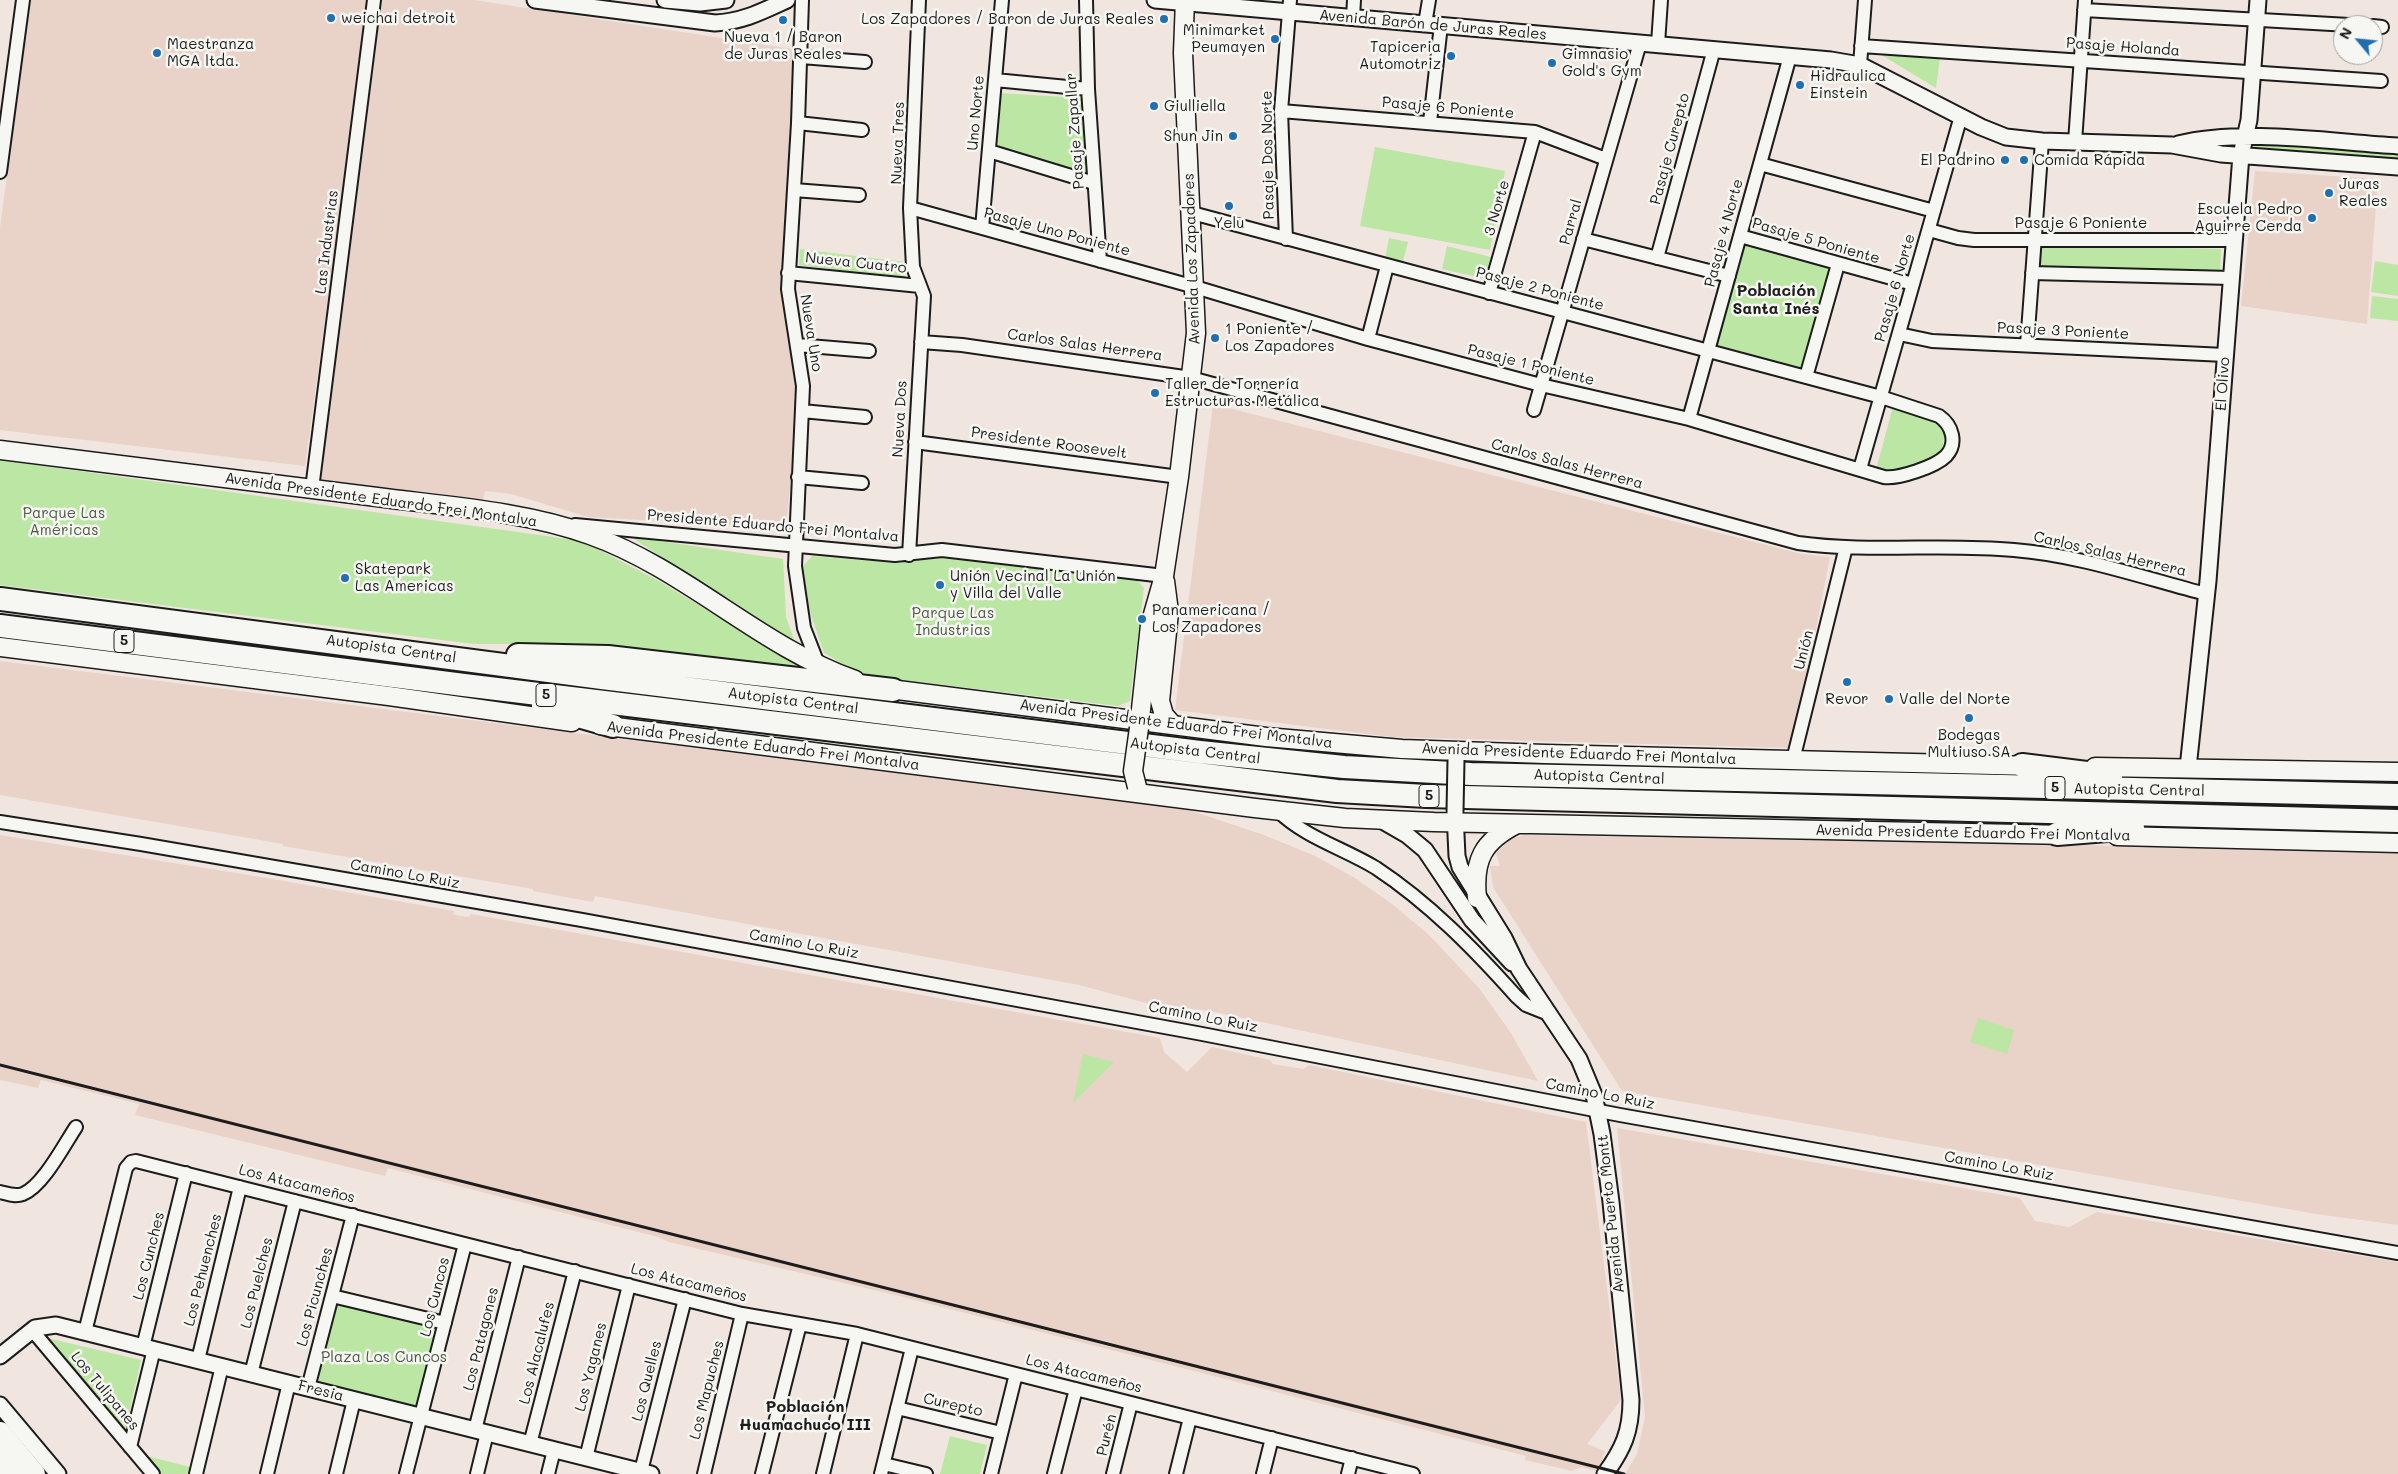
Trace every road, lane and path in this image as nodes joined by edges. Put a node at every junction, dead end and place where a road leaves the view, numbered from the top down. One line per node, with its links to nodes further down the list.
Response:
1 (23, 0): 42 (street)
2 (374, 0): 106 (street, Las Industrias)
3 (535, 0): 22 (street)
4 (665, 0): 17 (street)
5 (726, 0): 17 (street)
6 (787, 0): 22 (street)
7 (802, 0): 32 (street, Nueva Uno)
8 (920, 0): 61 (street, Nueva Tres)
9 (1002, 0): 37 (street, Uno Norte)
10 (1086, 0): 39 (street, Pasaje Zapallar)
11 (1156, 0): 18 (street, Avenida Barón de Juras Reales)
12 (1354, 0): 21 (street)
13 (1429, 0): 24 (street)
14 (1661, 0): 28 (street)
15 (1865, 0): 29 (street)
16 (2258, 0): 23 (street, El Olivo)
17 (688, 1): 22 (street)
18 (1185, 1): 20 (street, Avenida Barón de Juras Reales); 63 (main road, Avenida Los Zapadores)
19 (2085, 5): 23 (street); 33 (street)
20 (1290, 6): 21 (street, Avenida Barón de Juras Reales); 40 (street, Pasaje Dos Norte)
21 (1353, 18): 24 (street, Avenida Barón de Juras Reales)
22 (685, 20)
23 (2257, 20): 25 (street); 36 (street, El Olivo)
24 (1426, 24): 26 (street, Avenida Barón de Juras Reales)
25 (2333, 24)
26 (1441, 25): 27 (street, Avenida Barón de Juras Reales); 43 (street)
27 (1640, 43): 28 (street, Avenida Barón de Juras Reales); 54 (street, Parral)
28 (1658, 44): 30 (street, Avenida Barón de Juras Reales)
29 (1862, 46): 33 (street, Pasaje Holanda); 35 (street)
30 (1714, 50): 31 (street, Avenida Barón de Juras Reales); 71 (street, Pasaje Curepto)
31 (1790, 56): 35 (street, Avenida Barón de Juras Reales); 55 (street, Pasaje 4 Norte)
32 (801, 57): 34 (street); 44 (street, Nueva Uno)
33 (2081, 60): 36 (street, Pasaje Holanda); 49 (street)
34 (865, 62)
35 (1860, 65): 41 (street, Avenida Barón de Juras Reales)
36 (2253, 72): 38 (street, Pasaje Holanda); 47 (street, El Olivo)
37 (995, 80): 39 (street); 52 (street, Uno Norte)
38 (2381, 81)
39 (1088, 89): 58 (street, Pasaje Zapallar)
40 (1282, 111): 43 (street, Pasaje 6 Poniente); 67 (street, Pasaje Dos Norte)
41 (1961, 116): 48 (street, Avenida Barón de Juras Reales); 62 (street, Pasaje 6 Norte)
42 (4, 120): 57 (street)
43 (1430, 122): 46 (street, Pasaje 6 Poniente)
44 (798, 123): 45 (street); 59 (street, Nueva Uno)
45 (862, 130)
46 (1535, 132): 54 (street, Pasaje 6 Poniente); 82 (street, 3 Norte)
47 (2245, 136): 50 (street, Avenida Barón de Juras Reales); 51 (street, Avenida Barón de Juras Reales); 53 (street, El Olivo)
48 (2042, 141): 49 (street, Avenida Barón de Juras Reales); 69 (street)
49 (2075, 142): 50 (street, Avenida Barón de Juras Reales)
50 (2172, 145): 53 (street, Avenida Barón de Juras Reales)
51 (2398, 146)
52 (989, 152): 58 (street); 64 (street, Uno Norte)
53 (2241, 155): 56 (street, Avenida Barón de Juras Reales); 70 (street, El Olivo)
54 (1606, 159): 68 (street, Parral)
55 (1760, 164): 62 (street); 66 (street, Pasaje 4 Norte)
56 (2398, 167)
57 (0, 172)
58 (1094, 183): 72 (street, Pasaje Zapallar)
59 (794, 190): 60 (street); 75 (street, Nueva Uno)
60 (859, 195)
61 (910, 208): 64 (street, Pasaje Uno Poniente); 80 (street, Nueva Tres)
62 (1934, 210): 65 (street, Pasaje 6 Norte)
63 (1192, 213): 67 (street, Pasaje 2 Poniente); 81 (main road, Avenida Los Zapadores)
64 (982, 228): 72 (street, Pasaje Uno Poniente)
65 (1929, 230): 69 (street, Pasaje 6 Poniente); 79 (street, Pasaje 6 Norte)
66 (1740, 236): 73 (street, Pasaje 5 Poniente); 77 (street, Pasaje 4 Norte)
67 (1286, 238): 74 (street, Pasaje 2 Poniente)
68 (1583, 239): 71 (street); 83 (street, Parral)
69 (2034, 239): 70 (street, Pasaje 6 Poniente); 76 (street)
70 (2234, 240): 78 (street, El Olivo)
71 (1657, 258): 77 (street)
72 (1100, 260): 81 (street, Pasaje Uno Poniente)
73 (1838, 264): 79 (street, Pasaje 5 Poniente); 92 (street)
74 (1388, 266): 82 (street, Pasaje 2 Poniente); 85 (street)
75 (788, 273): 80 (street, Nueva Cuatro); 87 (street, Nueva Uno)
76 (2032, 273): 78 (street); 88 (street)
77 (1729, 276): 90 (street, Pasaje 4 Norte)
78 (2231, 278): 91 (street, El Olivo)
79 (1913, 284): 84 (street, Pasaje 6 Norte)
80 (920, 286): 86 (street, Nueva Dos)
81 (1195, 287): 85 (street, Pasaje 1 Poniente); 93 (main road, Avenida Los Zapadores)
82 (1490, 293): 83 (street, Pasaje 2 Poniente)
83 (1562, 312): 90 (street, Pasaje 2 Poniente); 94 (street, Parral)
84 (1899, 334): 88 (street, Pasaje 3 Poniente); 95 (street, Pasaje 6 Norte)
85 (1368, 339): 94 (street, Pasaje 1 Poniente)
86 (921, 342): 93 (street, Carlos Salas Herrera); 100 (street, Nueva Dos)
87 (797, 345): 89 (street); 97 (street, Nueva Uno)
88 (2027, 345): 91 (street, Pasaje 3 Poniente)
89 (869, 351)
90 (1708, 351): 92 (street, Pasaje 2 Poniente); 99 (street, Pasaje 4 Norte)
91 (2225, 355): 112 (street, El Olivo)
92 (1806, 377): 95 (street, Pasaje 2 Poniente)
93 (1191, 378): 103 (main road, Avenida Los Zapadores); 109 (street, Carlos Salas Herrera)
94 (1541, 385): 96 (street, Parral); 99 (street, Pasaje 1 Poniente)
95 (1881, 397): 102 (street, Pasaje 6 Norte); 102 (street, Pasaje 2 Poniente)
96 (1534, 410)
97 (802, 411): 98 (street); 104 (street, Nueva Uno)
98 (865, 417)
99 (1689, 419): 102 (street, Pasaje 1 Poniente)
100 (915, 442): 103 (street, Presidente Roosevelt); 110 (street, Nueva Dos)
101 (0, 450): 106 (main road, Avenida Presidente Eduardo Frei Montalva)
102 (1860, 469)
103 (1179, 476): 111 (main road, Avenida Los Zapadores)
104 (798, 477): 105 (street); 108 (street, Nueva Uno)
105 (862, 483)
106 (312, 488): 107 (main road, Avenida Presidente Eduardo Frei Montalva)
107 (558, 525): 108 (street, Presidente Eduardo Frei Montalva); 117 (main road, Avenida Presidente Eduardo Frei Montalva)
108 (794, 546): 110 (street, Presidente Eduardo Frei Montalva); 117 (street, Nueva Uno)
109 (1846, 548): 112 (street, Carlos Salas Herrera); 124 (street, Unión)
110 (909, 555): 111 (street, Presidente Eduardo Frei Montalva)
111 (1164, 576): 120 (main road, Avenida Los Zapadores); 121 (main road, Avenida Los Zapadores)
112 (2206, 594): 126 (street, El Olivo)
113 (0, 599): 116 (highway, Autopista Central / 5)
114 (0, 626): 118 (highway, Autopista Central / 5)
115 (0, 647): 122 (main road, Avenida Presidente Eduardo Frei Montalva)
116 (431, 654): 119 (highway); 129 (highway, Autopista Central / 5)
117 (820, 666): 119 (main road, Avenida Presidente Eduardo Frei Montalva)
118 (464, 685): 122 (highway); 133 (highway, Autopista Central / 5)
119 (892, 690): 120 (main road, Avenida Presidente Eduardo Frei Montalva)
120 (1139, 725): 121 (main road, Avenida Presidente Eduardo Frei Montalva); 128 (main road, Avenida Los Zapadores, bridge)
121 (1173, 725): 123 (main road, Avenida Presidente Eduardo Frei Montalva)
122 (613, 726): 128 (main road, Avenida Presidente Eduardo Frei Montalva)
123 (1456, 756): 124 (main road, Avenida Presidente Eduardo Frei Montalva); 132 (street, Avenida Puerto Montt, bridge)
124 (1793, 760): 125 (main road, Avenida Presidente Eduardo Frei Montalva)
125 (2022, 766): 126 (main road, Avenida Presidente Eduardo Frei Montalva); 129 (highway)
126 (2188, 768): 127 (main road, Avenida Presidente Eduardo Frei Montalva)
127 (2398, 772)
128 (1142, 791): 131 (main road, Avenida Presidente Eduardo Frei Montalva)
129 (2241, 792): 130 (highway, Autopista Central / 5)
130 (2398, 795)
131 (1278, 811): 134 (main road, Avenida Presidente Eduardo Frei Montalva); 142 (street)
132 (1455, 817): 134 (main road, Avenida Presidente Eduardo Frei Montalva); 137 (main road, Avenida Presidente Eduardo Frei Montalva); 140 (street, Avenida Puerto Montt)
133 (2236, 818): 135 (highway, Autopista Central / 5); 138 (highway)
134 (1382, 820): 141 (street, Avenida Puerto Montt)
135 (2398, 821)
136 (0, 822): 143 (street, Camino Lo Ruiz)
137 (1520, 823): 138 (main road, Avenida Presidente Eduardo Frei Montalva); 140 (main road)
138 (2057, 834): 139 (main road, Avenida Presidente Eduardo Frei Montalva)
139 (2398, 843)
140 (1477, 898): 141 (street, Avenida Puerto Montt)
141 (1519, 969): 142 (street, Avenida Puerto Montt)
142 (1551, 1015): 143 (street, Avenida Puerto Montt)
143 (1599, 1111): 151 (street, Camino Lo Ruiz); 212 (street, Avenida Puerto Montt)
144 (76, 1127): 147 (street)
145 (186, 1173): 146 (street, Los Atacameños); 161 (street, Los Atacameños); 163 (street, Los Cunches)
146 (240, 1187): 148 (street, Los Atacameños); 166 (street, Los Pehuenches)
147 (0, 1192)
148 (295, 1201): 149 (street, Los Atacameños); 168 (street, Los Puelches)
149 (353, 1215): 150 (street, Los Atacameños); 155 (street, Los Picunches)
150 (466, 1244): 152 (street, Los Atacameños); 158 (street, Los Cuncos)
151 (2398, 1253)
152 (519, 1257): 153 (street, Los Atacameños); 179 (street, Los Patagones)
153 (575, 1271): 154 (street, Los Atacameños); 183 (street, Los Alacalufes)
154 (629, 1285): 156 (street, Los Atacameños); 187 (street, Los Yaganes)
155 (332, 1296): 158 (street); 171 (street, Los Picunches)
156 (685, 1299): 157 (street, Los Atacameños); 190 (street, Los Quelles)
157 (742, 1314): 159 (street, Los Atacameños); 201 (street, Los Mapuches)
158 (445, 1323): 177 (street, Los Cuncos)
159 (800, 1324): 162 (street, Los Atacameños); 202 (street)
160 (32, 1330): 161 (street, Fresia); 165 (street, Fresia); 184 (street, Los Tulipanes)
161 (85, 1332): 163 (street, Fresia)
162 (857, 1334): 164 (street, Los Atacameños); 203 (street)
163 (148, 1348): 166 (street, Fresia); 184 (street, Los Cunches)
164 (912, 1348): 169 (street, Los Atacameños); 176 (street)
165 (0, 1356)
166 (198, 1360): 167 (street, Fresia)
167 (222, 1366): 168 (street, Fresia); 195 (street)
168 (251, 1374): 170 (street, Fresia)
169 (1016, 1374): 172 (street, Los Atacameños); 181 (street)
170 (289, 1383): 171 (street, Fresia); 196 (street)
171 (308, 1388): 173 (street, Fresia)
172 (1076, 1389): 174 (street, Los Atacameños); 206 (street)
173 (354, 1400): 177 (street, Fresia); 197 (street)
174 (1131, 1403): 178 (street, Los Atacameños); 207 (street, Purén)
175 (0, 1405): 193 (street)
176 (897, 1408): 181 (street, Curepto); 189 (street)
177 (420, 1416): 179 (street, Fresia); 198 (street, Los Cuncos)
178 (1190, 1418): 182 (street, Los Atacameños); 208 (street)
179 (481, 1431): 183 (street, Fresia); 199 (street, Los Patagones)
180 (0, 1433): 192 (highway)
181 (1001, 1433): 205 (street)
182 (1272, 1438): 188 (street, Los Atacameños); 209 (street)
183 (530, 1444): 185 (street, Fresia)
184 (130, 1447): 194 (street, Los Tulipanes)
185 (554, 1450): 187 (street, Fresia); 200 (street)
186 (0, 1458): 191 (highway)
187 (586, 1458): 190 (street, Fresia)
188 (1352, 1458): 210 (street); 211 (street, Los Atacameños)
189 (882, 1469): 204 (street)
190 (646, 1473)
191 (13, 1474)
192 (34, 1474)
193 (58, 1474)
194 (153, 1474)
195 (196, 1474)
196 (267, 1474)
197 (336, 1474)
198 (406, 1474)
199 (477, 1474)
200 (548, 1474)
201 (704, 1474)
202 (762, 1474)
203 (823, 1474)
204 (926, 1474)
205 (991, 1474)
206 (1054, 1474)
207 (1113, 1474)
208 (1176, 1474)
209 (1264, 1474)
210 (1348, 1474)
211 (1413, 1474)
212 (1605, 1474)

